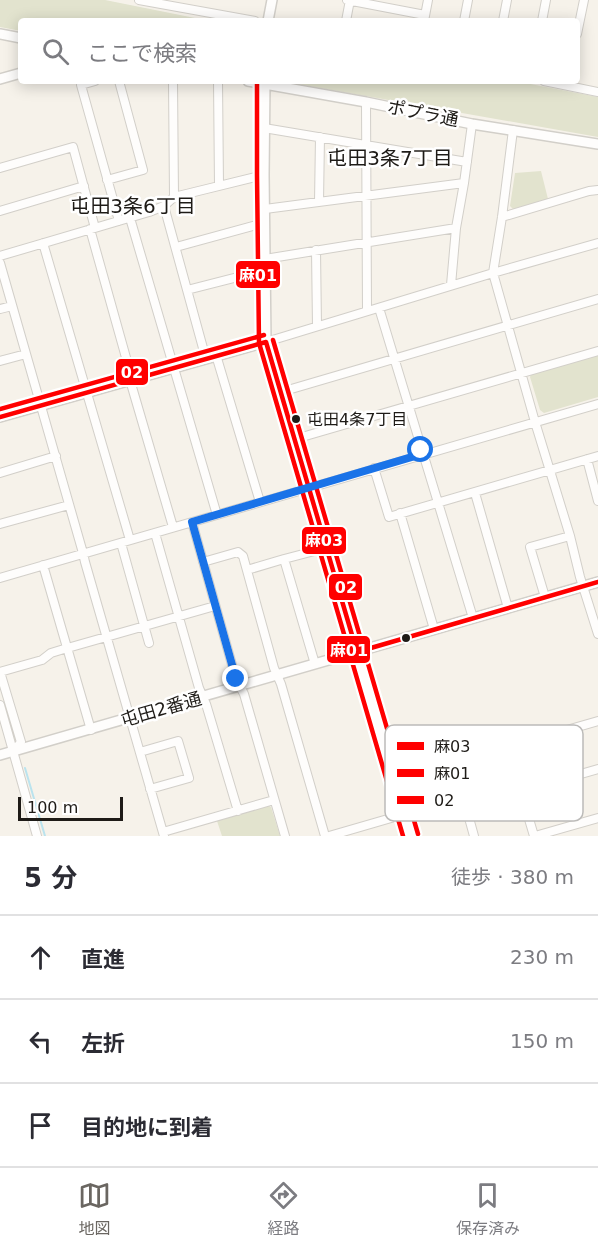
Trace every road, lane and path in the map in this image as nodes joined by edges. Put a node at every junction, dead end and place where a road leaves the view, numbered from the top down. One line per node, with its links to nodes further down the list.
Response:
1 (139, 0): 9 (street)
2 (272, 0): 12 (street)
3 (349, 0): 13 (street); 14 (street)
4 (428, 0): 14 (street)
5 (468, 0): 15 (street)
6 (507, 0): 16 (street)
7 (546, 0): 17 (street)
8 (584, 0): 18 (street)
9 (149, 1): 10 (street)
10 (185, 4): 11 (street)
11 (243, 18)
12 (269, 18)
13 (346, 18)
14 (425, 18)
15 (465, 18)
16 (504, 18)
17 (543, 18)
18 (580, 19)
19 (0, 34): 20 (street)
20 (18, 37)
21 (18, 74): 22 (street)
22 (0, 79)
23 (84, 84): 41 (street)
24 (120, 84): 41 (street)
25 (173, 84): 47 (street)
26 (218, 84): 44 (street)
27 (265, 84): 33 (street)
28 (275, 84): 31 (street, ポプラ通)
29 (571, 84): 30 (street)
30 (598, 92)
31 (366, 102): 32 (street, ポプラ通); 37 (street)
32 (472, 124): 34 (street, ポプラ通); 38 (street)
33 (264, 128): 35 (street); 40 (street)
34 (513, 130): 36 (street, ポプラ通); 52 (street)
35 (320, 137): 37 (street); 48 (street)
36 (598, 144)
37 (366, 145): 38 (street); 46 (street)
38 (467, 162): 42 (street)
39 (0, 168): 43 (street)
40 (264, 175): 44 (street); 50 (street)
41 (107, 180): 54 (street)
42 (464, 183): 46 (street); 57 (street)
43 (84, 186): 51 (street); 56 (street)
44 (219, 186): 47 (street)
45 (598, 190): 52 (street)
46 (366, 195): 48 (street); 59 (street)
47 (174, 197): 49 (street)
48 (319, 202): 50 (street)
49 (164, 206): 53 (street); 61 (street)
50 (265, 209): 55 (street)
51 (0, 211)
52 (502, 217): 67 (street)
53 (130, 219): 54 (street); 84 (street)
54 (119, 221): 56 (street)
55 (264, 223): 61 (street); 64 (street)
56 (93, 228): 58 (street); 86 (street)
57 (456, 228): 59 (street); 68 (street)
58 (43, 243): 63 (street); 88 (street)
59 (366, 243): 62 (street); 74 (street)
60 (598, 243): 67 (street)
61 (176, 247): 69 (street)
62 (316, 250): 64 (street); 76 (street)
63 (0, 256)
64 (265, 259): 66 (street)
65 (0, 263): 71 (street)
66 (265, 270): 69 (street); 77 (street)
67 (493, 273): 68 (street); 75 (street)
68 (451, 285): 72 (street)
69 (188, 290): 82 (street)
70 (598, 299): 75 (street)
71 (12, 306): 73 (street); 79 (street)
72 (379, 308): 74 (street); 81 (street)
73 (0, 309)
74 (367, 311): 76 (street)
75 (507, 325): 81 (street); 85 (street)
76 (317, 326): 77 (street)
77 (266, 342): 80 (street); 87 (street)
78 (598, 351): 85 (street)
79 (26, 354): 83 (street); 91 (street)
80 (216, 356): 82 (street); 105 (street)
81 (394, 358): 87 (street); 90 (street)
82 (206, 359): 84 (street)
83 (0, 361)
84 (173, 368): 86 (street); 109 (street)
85 (521, 373): 90 (street); 93 (street)
86 (132, 379): 88 (street); 112 (street)
87 (281, 392): 94 (street)
88 (87, 393): 91 (street); 115 (street)
89 (598, 404): 93 (street)
90 (408, 405): 94 (street); 95 (street)
91 (41, 406): 92 (street); 96 (street)
92 (0, 417)
93 (535, 422): 95 (street); 100 (street)
94 (295, 439): 102 (street)
95 (422, 454): 99 (street); 106 (street)
96 (56, 456): 101 (street); 107 (street)
97 (598, 456): 98 (street)
98 (586, 459): 100 (street); 104 (street)
99 (374, 468): 102 (street); 108 (street)
100 (549, 470): 103 (street); 114 (street)
101 (0, 473)
102 (309, 487): 105 (street); 116 (street)
103 (474, 493): 106 (street); 127 (street)
104 (598, 501)
105 (260, 502): 109 (street)
106 (438, 503): 108 (street); 129 (street)
107 (69, 505): 111 (street); 117 (street)
108 (400, 513): 131 (street)
109 (217, 515): 110 (street)
110 (192, 522): 112 (street); 119 (street)
111 (0, 524)
112 (173, 527): 113 (street)
113 (155, 532): 115 (street); 128 (street)
114 (570, 536): 124 (street); 125 (street)
115 (126, 541): 117 (street); 130 (street)
116 (326, 548): 118 (street); 136 (street)
117 (84, 553): 120 (street); 133 (street)
118 (284, 559): 121 (street); 137 (street)
119 (203, 562): 121 (street); 126 (street)
120 (43, 565): 122 (street); 135 (street)
121 (247, 570): 139 (street)
122 (0, 578)
123 (598, 582): 124 (street, 屯田2番通)
124 (583, 586): 125 (street, 屯田2番通); 132 (street)
125 (545, 597): 127 (street, 屯田2番通)
126 (215, 606): 128 (street); 140 (street)
127 (508, 608): 129 (street, 屯田2番通)
128 (178, 616): 130 (street); 141 (street)
129 (472, 618): 131 (street, 屯田2番通)
130 (144, 626): 133 (street); 134 (street)
131 (434, 629): 136 (street, 屯田2番通)
132 (598, 634)
133 (106, 638): 135 (street); 143 (street)
134 (149, 643)
135 (68, 648): 138 (street); 146 (street)
136 (357, 652): 137 (street, 屯田2番通); 147 (street)
137 (315, 664): 139 (street, 屯田2番通)
138 (0, 672): 148 (street)
139 (277, 675): 140 (street, 屯田2番通); 164 (street)
140 (240, 686): 141 (street, 屯田2番通); 154 (street)
141 (203, 697): 143 (street, 屯田2番通); 155 (street)
142 (0, 705): 148 (street)
143 (130, 718): 146 (street, 屯田2番通); 149 (street)
144 (598, 721): 145 (street)
145 (583, 725)
146 (91, 730): 148 (street, 屯田2番通)
147 (385, 746)
148 (13, 752): 150 (street, 屯田2番通); 162 (street)
149 (140, 752): 153 (street); 153 (street)
150 (0, 755)
151 (598, 769): 152 (street)
152 (583, 773)
153 (150, 789): 161 (street)
154 (274, 800): 155 (street); 163 (street)
155 (238, 811): 161 (street)
156 (598, 818): 167 (street)
157 (385, 820): 164 (street)
158 (407, 821): 165 (street)
159 (470, 821): 166 (street)
160 (530, 821): 167 (street)
161 (164, 834)
162 (37, 836)
163 (285, 836)
164 (327, 836)
165 (411, 836)
166 (474, 836)
167 (535, 836)

